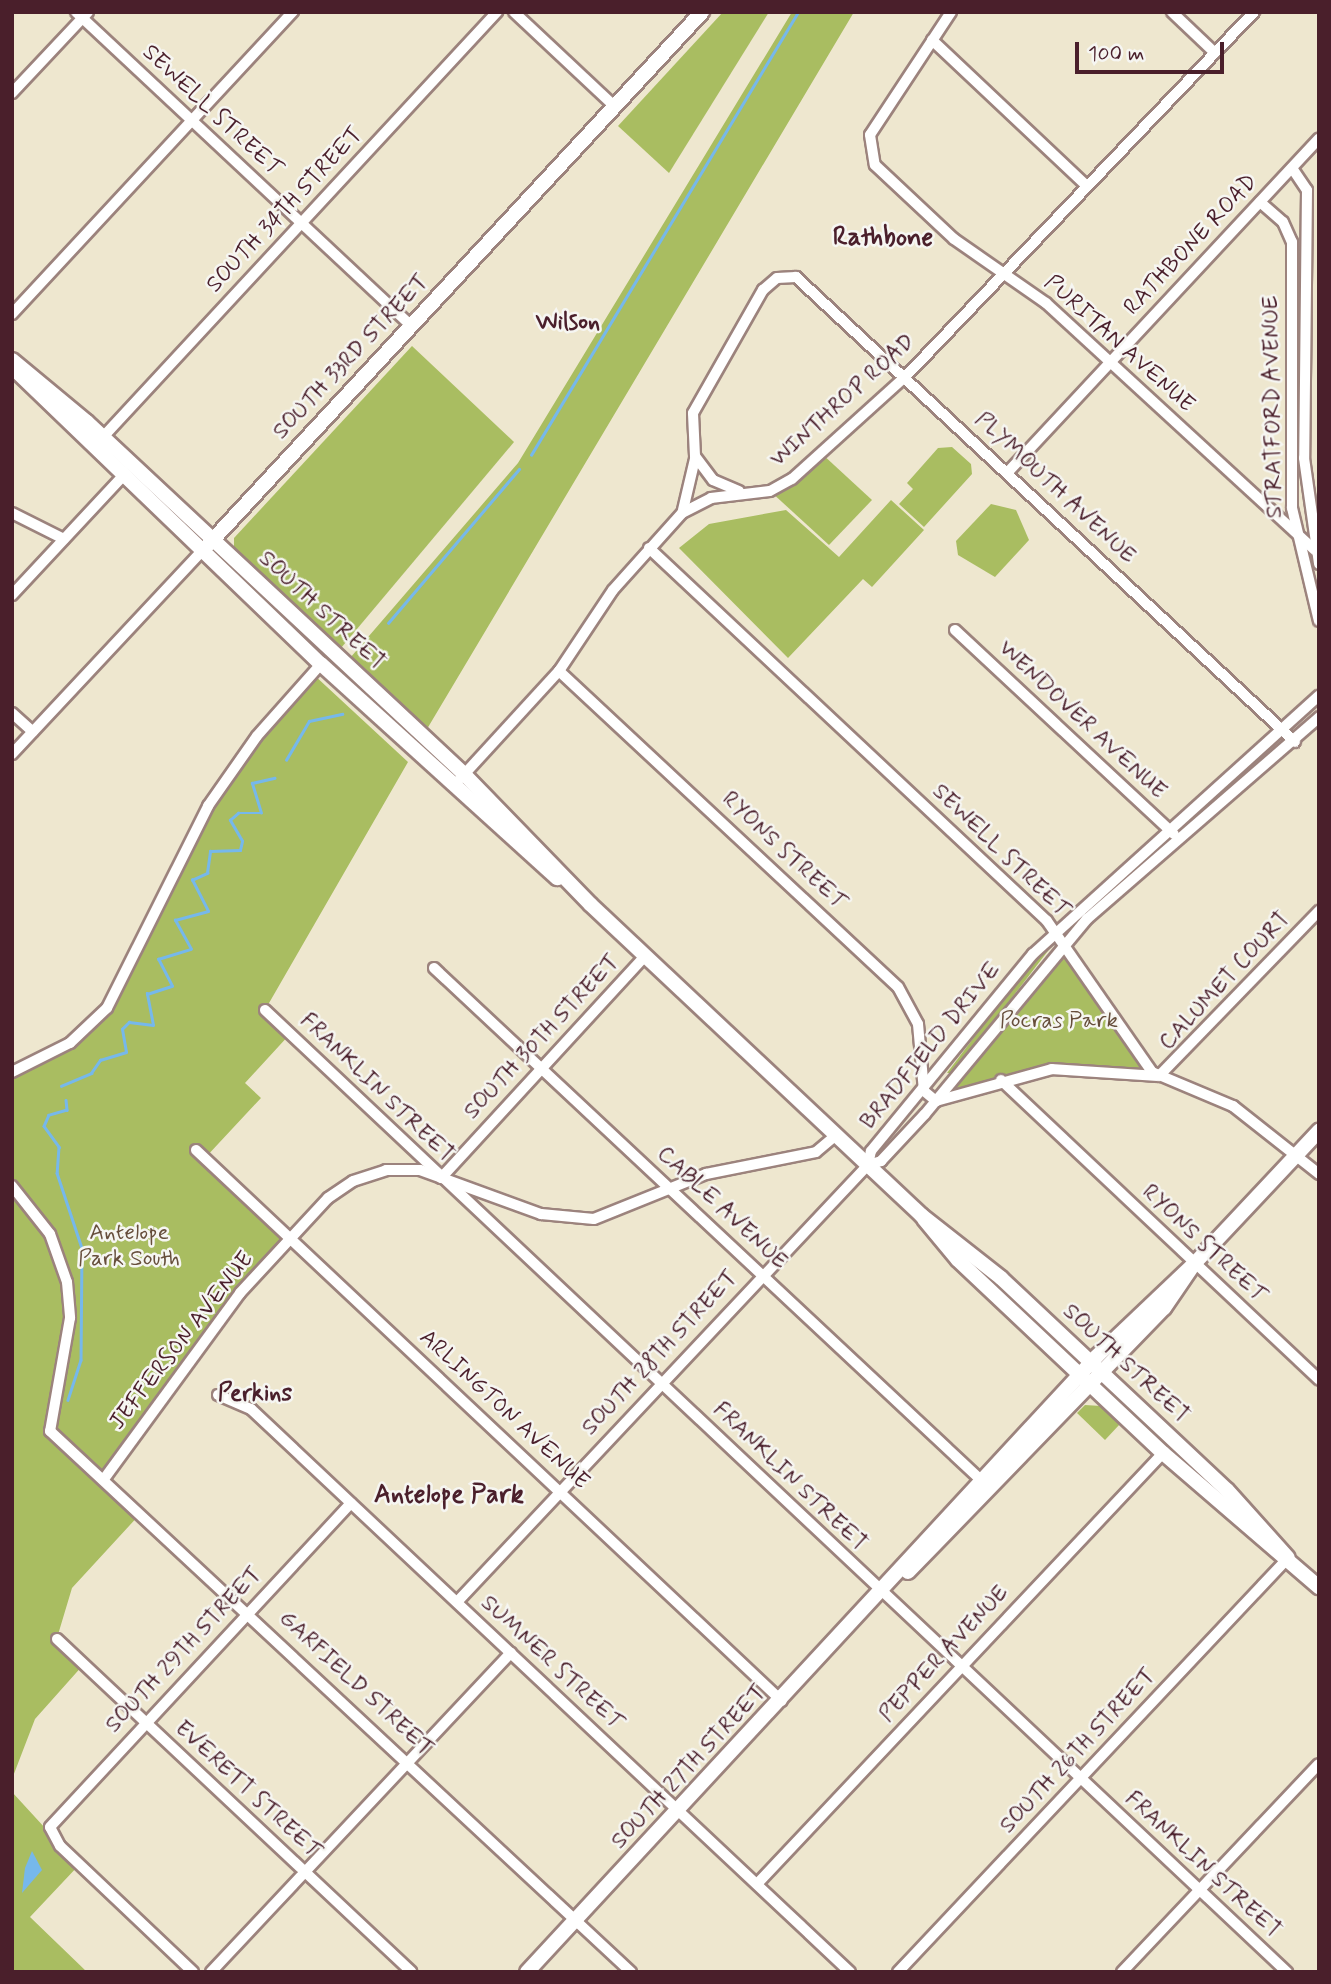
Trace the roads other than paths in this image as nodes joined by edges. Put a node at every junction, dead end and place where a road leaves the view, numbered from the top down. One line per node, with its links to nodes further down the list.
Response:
1 (293, 12): 13 (street)
2 (497, 12): 18 (street, SOUTH 34TH STREET)
3 (514, 12): 12 (street)
4 (702, 12): 12 (main road, SOUTH 33RD STREET)
5 (951, 12): 9 (street)
6 (1172, 12): 10 (street)
7 (1254, 12): 10 (street, WINTHROP ROAD)
8 (82, 14): 11 (street); 13 (street, SEWELL STREET)
9 (932, 40): 16 (street); 19 (street, PURITAN AVENUE)
10 (1215, 53): 16 (street, WINTHROP ROAD)
11 (12, 93)
12 (614, 106): 21 (main road, SOUTH 33RD STREET)
13 (192, 121): 18 (street, SEWELL STREET); 20 (street)
14 (1319, 139): 15 (street, RATHBONE ROAD)
15 (1292, 168): 17 (street, RATHBONE ROAD); 37 (street, STRATFORD AVENUE)
16 (1085, 184): 19 (street, WINTHROP ROAD)
17 (1260, 202): 23 (street, RATHBONE ROAD); 33 (street, STRATFORD AVENUE)
18 (301, 223): 21 (street, SEWELL STREET); 26 (street, SOUTH 34TH STREET)
19 (1002, 273): 23 (street, PURITAN AVENUE); 25 (street, WINTHROP ROAD)
20 (12, 314)
21 (411, 326): 35 (main road, SOUTH 33RD STREET)
22 (12, 360): 26 (main road, SOUTH STREET)
23 (1110, 362): 28 (street, RATHBONE ROAD); 33 (street, PURITAN AVENUE)
24 (12, 367): 29 (main road, SOUTH STREET)
25 (906, 376): 27 (street, PLYMOUTH AVENUE); 28 (street, PLYMOUTH AVENUE); 30 (street, WINTHROP ROAD)
26 (103, 437): 35 (main road, SOUTH STREET)
27 (695, 456): 30 (street); 32 (street)
28 (1008, 472): 49 (street, PLYMOUTH AVENUE)
29 (122, 477): 34 (street); 38 (main road, SOUTH STREET)
30 (748, 494): 32 (street, WINTHROP ROAD)
31 (12, 513): 34 (street)
32 (682, 513): 36 (street, WINTHROP ROAD)
33 (1297, 538): 37 (street, PURITAN AVENUE); 41 (street, STRATFORD AVENUE)
34 (64, 540): 40 (street)
35 (213, 540): 38 (main road, SOUTH 33RD STREET); 52 (main road, SOUTH STREET)
36 (649, 548): 44 (street, WINTHROP ROAD); 58 (street, SEWELL STREET)
37 (1315, 550): 39 (street, STRATFORD AVENUE)
38 (202, 551): 43 (main road, SOUTH STREET); 48 (street, SOUTH 33RD STREET)
39 (1319, 564)
40 (12, 595)
41 (1319, 621)
42 (955, 629): 54 (street, WENDOVER AVENUE)
43 (321, 664): 53 (main road, SOUTH STREET); 64 (street)
44 (559, 671): 52 (street, WINTHROP ROAD); 67 (street, RYONS STREET)
45 (1319, 696): 49 (street, BRADFIELD DRIVE)
46 (12, 713): 48 (street)
47 (1319, 717): 50 (street, BRADFIELD DRIVE)
48 (33, 732): 51 (street, SOUTH 33RD STREET)
49 (1284, 732): 50 (street, PLYMOUTH AVENUE); 54 (street, BRADFIELD DRIVE)
50 (1295, 742): 55 (street, BRADFIELD DRIVE)
51 (12, 754)
52 (464, 774): 53 (street, WINTHROP ROAD); 56 (main road, SOUTH STREET)
53 (453, 786): 56 (main road, SOUTH STREET)
54 (1170, 830): 55 (street, WENDOVER AVENUE); 58 (street, BRADFIELD DRIVE)
55 (1181, 841): 59 (street, BRADFIELD DRIVE)
56 (592, 905): 60 (main road, SOUTH STREET)
57 (1319, 912): 65 (street, CALUMET COURT)
58 (1056, 930): 59 (street, SEWELL STREET); 67 (street, BRADFIELD DRIVE)
59 (1064, 942): 65 (street, SEWELL STREET); 68 (street, BRADFIELD DRIVE)
60 (646, 955): 63 (street, SOUTH 30TH STREET); 70 (main road, SOUTH STREET)
61 (434, 968): 63 (street, CABLE AVENUE)
62 (265, 1010): 75 (street, FRANKLIN STREET)
63 (542, 1068): 75 (street, SOUTH 30TH STREET); 77 (street, CABLE AVENUE)
64 (12, 1072)
65 (1159, 1076): 66 (street); 72 (street)
66 (1001, 1080): 68 (street); 80 (street, RYONS STREET)
67 (924, 1091): 68 (street); 73 (street, BRADFIELD DRIVE)
68 (936, 1101): 73 (street, BRADFIELD DRIVE)
69 (1319, 1131): 72 (main road, SOUTH 27TH STREET)
70 (836, 1135): 73 (main road, SOUTH STREET); 77 (street, JEFFERSON AVENUE)
71 (196, 1150): 79 (street, ARLINGTON AVENUE)
72 (1297, 1154): 74 (street); 80 (main road, SOUTH 27TH STREET)
73 (868, 1165): 78 (main road, SOUTH STREET); 81 (street, SOUTH 28TH STREET)
74 (1319, 1174)
75 (441, 1178): 77 (street, JEFFERSON AVENUE); 79 (street, JEFFERSON AVENUE); 86 (street, FRANKLIN STREET)
76 (12, 1186): 90 (street, GARFIELD STREET)
77 (671, 1188): 81 (street, CABLE AVENUE)
78 (921, 1215): 82 (main road, SOUTH STREET); 84 (main road, SOUTH STREET)
79 (290, 1239): 90 (street, JEFFERSON AVENUE); 92 (street, ARLINGTON AVENUE)
80 (1194, 1264): 82 (main road, SOUTH 27TH STREET); 83 (main road, SOUTH 27TH STREET); 85 (street, RYONS STREET)
81 (763, 1275): 86 (street, SOUTH 28TH STREET); 91 (street, CABLE AVENUE)
82 (1091, 1362): 83 (main road, SOUTH STREET); 84 (main road, SOUTH 27TH STREET)
83 (1103, 1373): 87 (main road, SOUTH 27TH STREET); 94 (main road, SOUTH STREET)
84 (1080, 1374): 87 (main road, SOUTH STREET); 91 (main road, SOUTH 27TH STREET)
85 (1319, 1380)
86 (661, 1384): 92 (street, SOUTH 28TH STREET); 96 (street, FRANKLIN STREET)
87 (1092, 1385): 89 (main road, SOUTH STREET); 96 (main road, SOUTH 27TH STREET)
88 (218, 1395): 93 (street, SUMNER STREET)
89 (1163, 1453): 94 (main road, SOUTH STREET); 101 (street, PEPPER AVENUE)
90 (104, 1479): 98 (street, GARFIELD STREET)
91 (981, 1480): 96 (main road, SOUTH 27TH STREET)
92 (559, 1491): 97 (street, SOUTH 28TH STREET); 102 (street, ARLINGTON AVENUE)
93 (351, 1503): 97 (street, SUMNER STREET); 98 (street, SOUTH 29TH STREET)
94 (1288, 1558): 95 (main road, SOUTH STREET); 106 (street, SOUTH 26TH STREET)
95 (1319, 1587)
96 (883, 1594): 101 (street, FRANKLIN STREET); 102 (main road, SOUTH 27TH STREET)
97 (457, 1602): 100 (street, SUMNER STREET)
98 (249, 1612): 103 (street, SOUTH 29TH STREET); 104 (street, GARFIELD STREET)
99 (57, 1639): 103 (street, EVERETT STREET)
100 (511, 1653): 104 (street); 107 (street, SUMNER STREET)
101 (961, 1667): 106 (street, FRANKLIN STREET); 109 (street, PEPPER AVENUE)
102 (782, 1701): 107 (main road, SOUTH 27TH STREET)
103 (145, 1722): 108 (street, EVERETT STREET); 113 (street, SOUTH 29TH STREET)
104 (408, 1762): 108 (street); 111 (street, GARFIELD STREET)
105 (1319, 1764): 110 (street)
106 (1080, 1778): 110 (street, FRANKLIN STREET); 118 (street, SOUTH 26TH STREET)
107 (678, 1811): 109 (street, SUMNER STREET); 111 (main road, SOUTH 27TH STREET)
108 (305, 1871): 114 (street); 115 (street, EVERETT STREET)
109 (757, 1884): 112 (street, SUMNER STREET)
110 (1199, 1890): 119 (street); 120 (street, FRANKLIN STREET)
111 (576, 1920): 116 (main road, SOUTH 27TH STREET); 117 (street, GARFIELD STREET)
112 (845, 1970)
113 (193, 1972)
114 (211, 1972)
115 (411, 1972)
116 (527, 1972)
117 (631, 1972)
118 (898, 1972)
119 (1122, 1972)
120 (1287, 1972)

